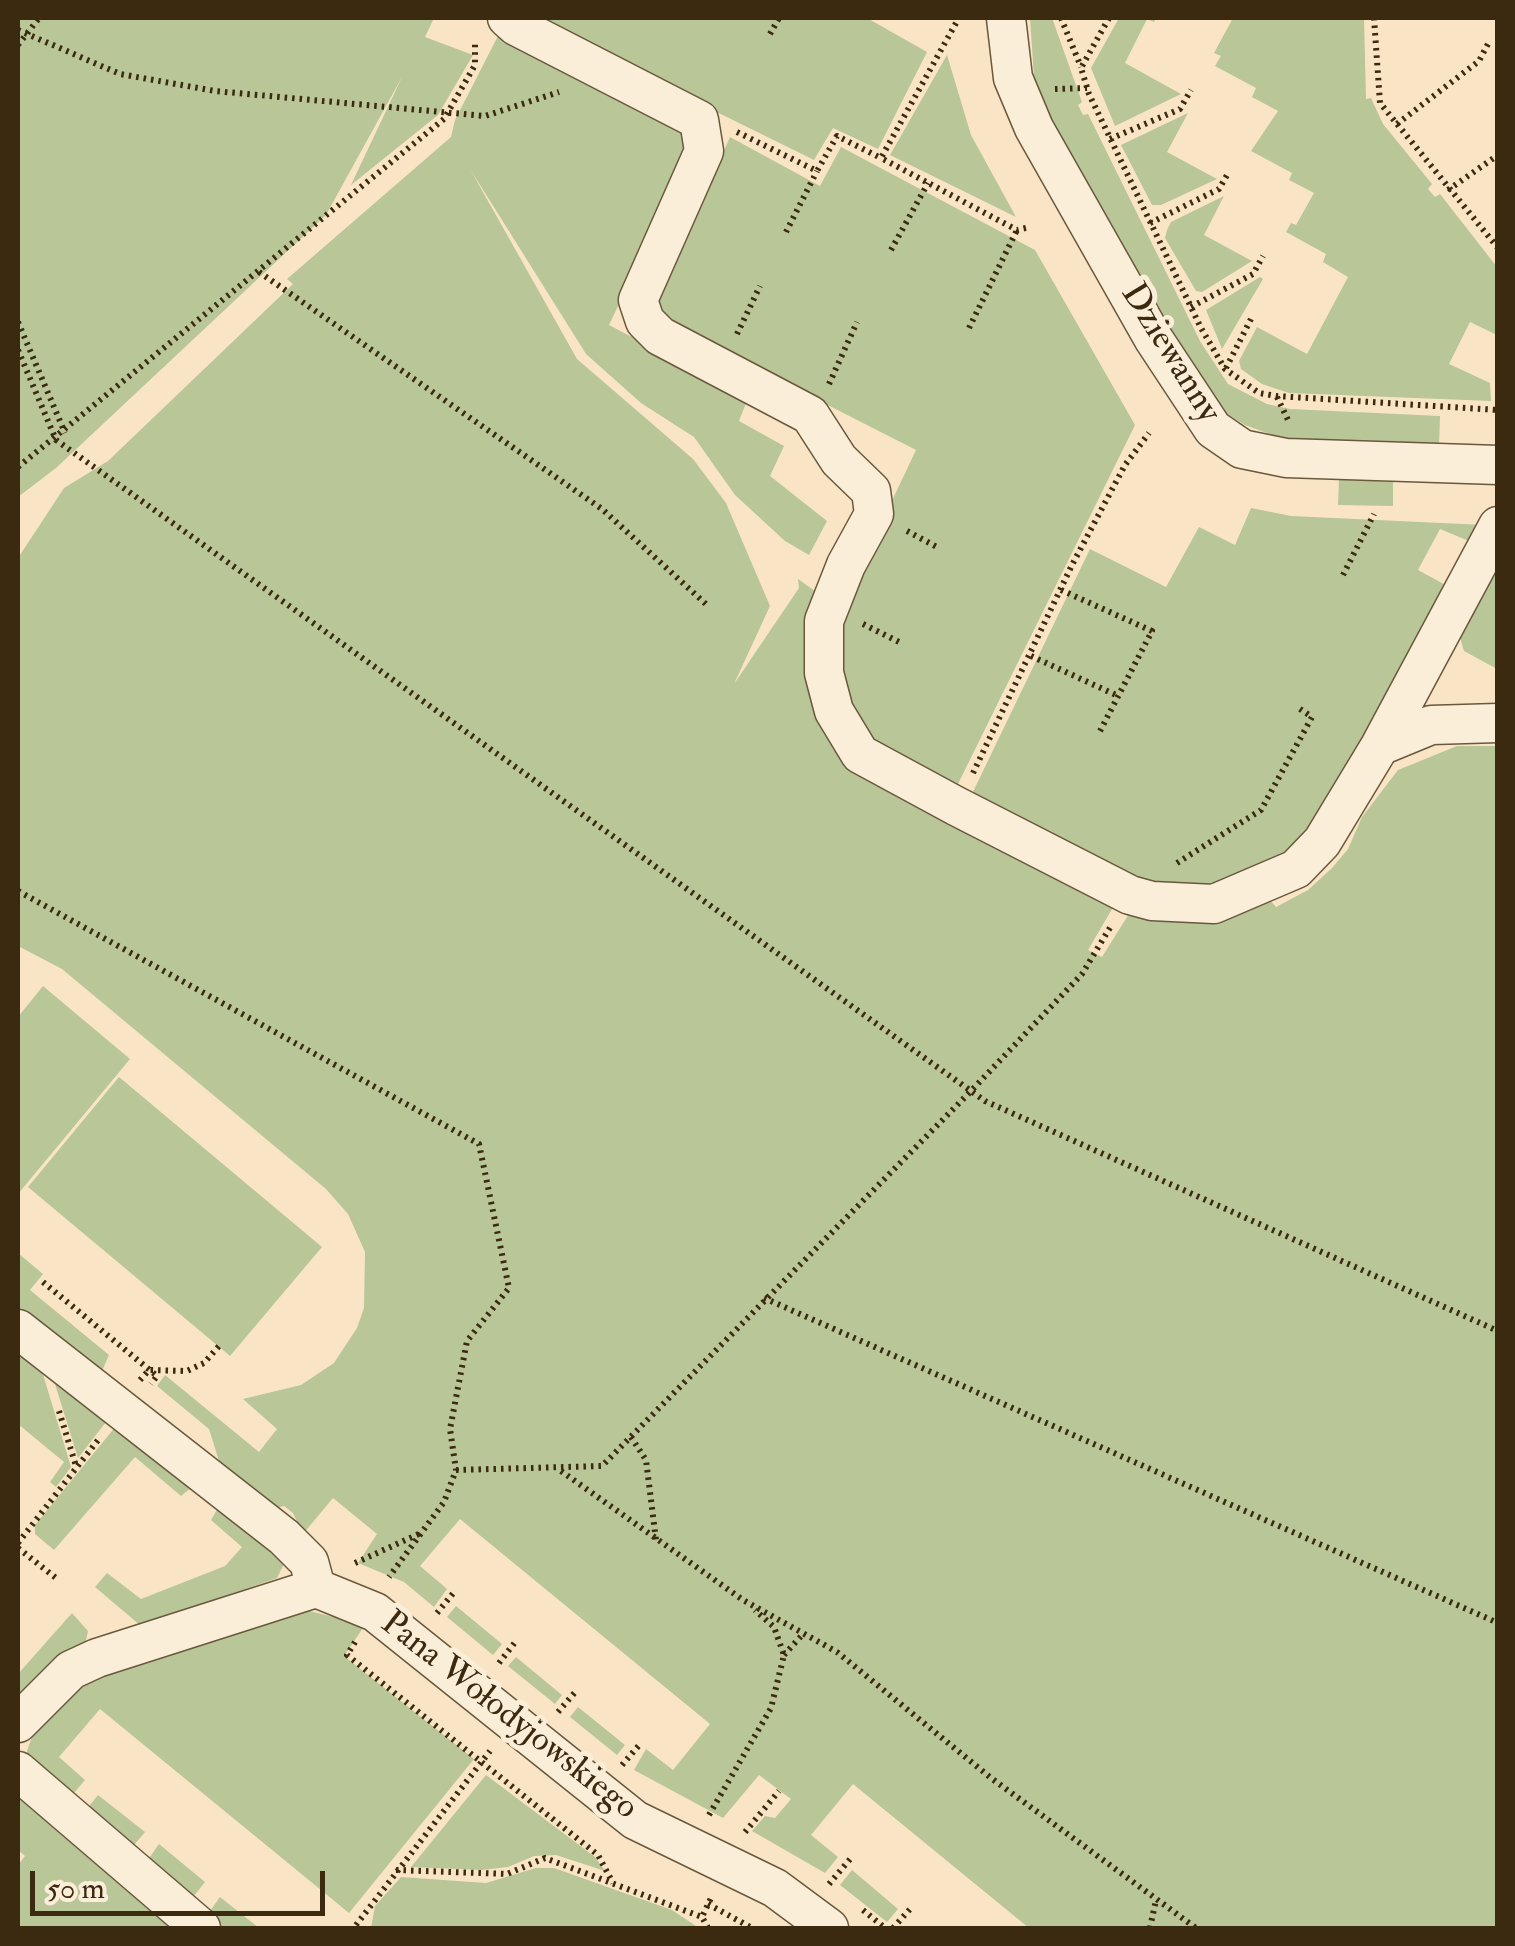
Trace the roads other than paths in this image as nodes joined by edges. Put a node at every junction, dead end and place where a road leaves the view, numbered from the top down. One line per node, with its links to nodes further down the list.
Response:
1 (507, 18): 6 (street)
2 (1006, 18): 3 (street, Dziewanny)
3 (1498, 464)
4 (1498, 526): 6 (street)
5 (1498, 723): 6 (street)
6 (1380, 746)
7 (18, 1329): 8 (street)
8 (316, 1588): 9 (street); 11 (street, Pana Wołodyjowskiego)
9 (18, 1723)
10 (18, 1772): 12 (street)
11 (843, 1910)
12 (200, 1928)

